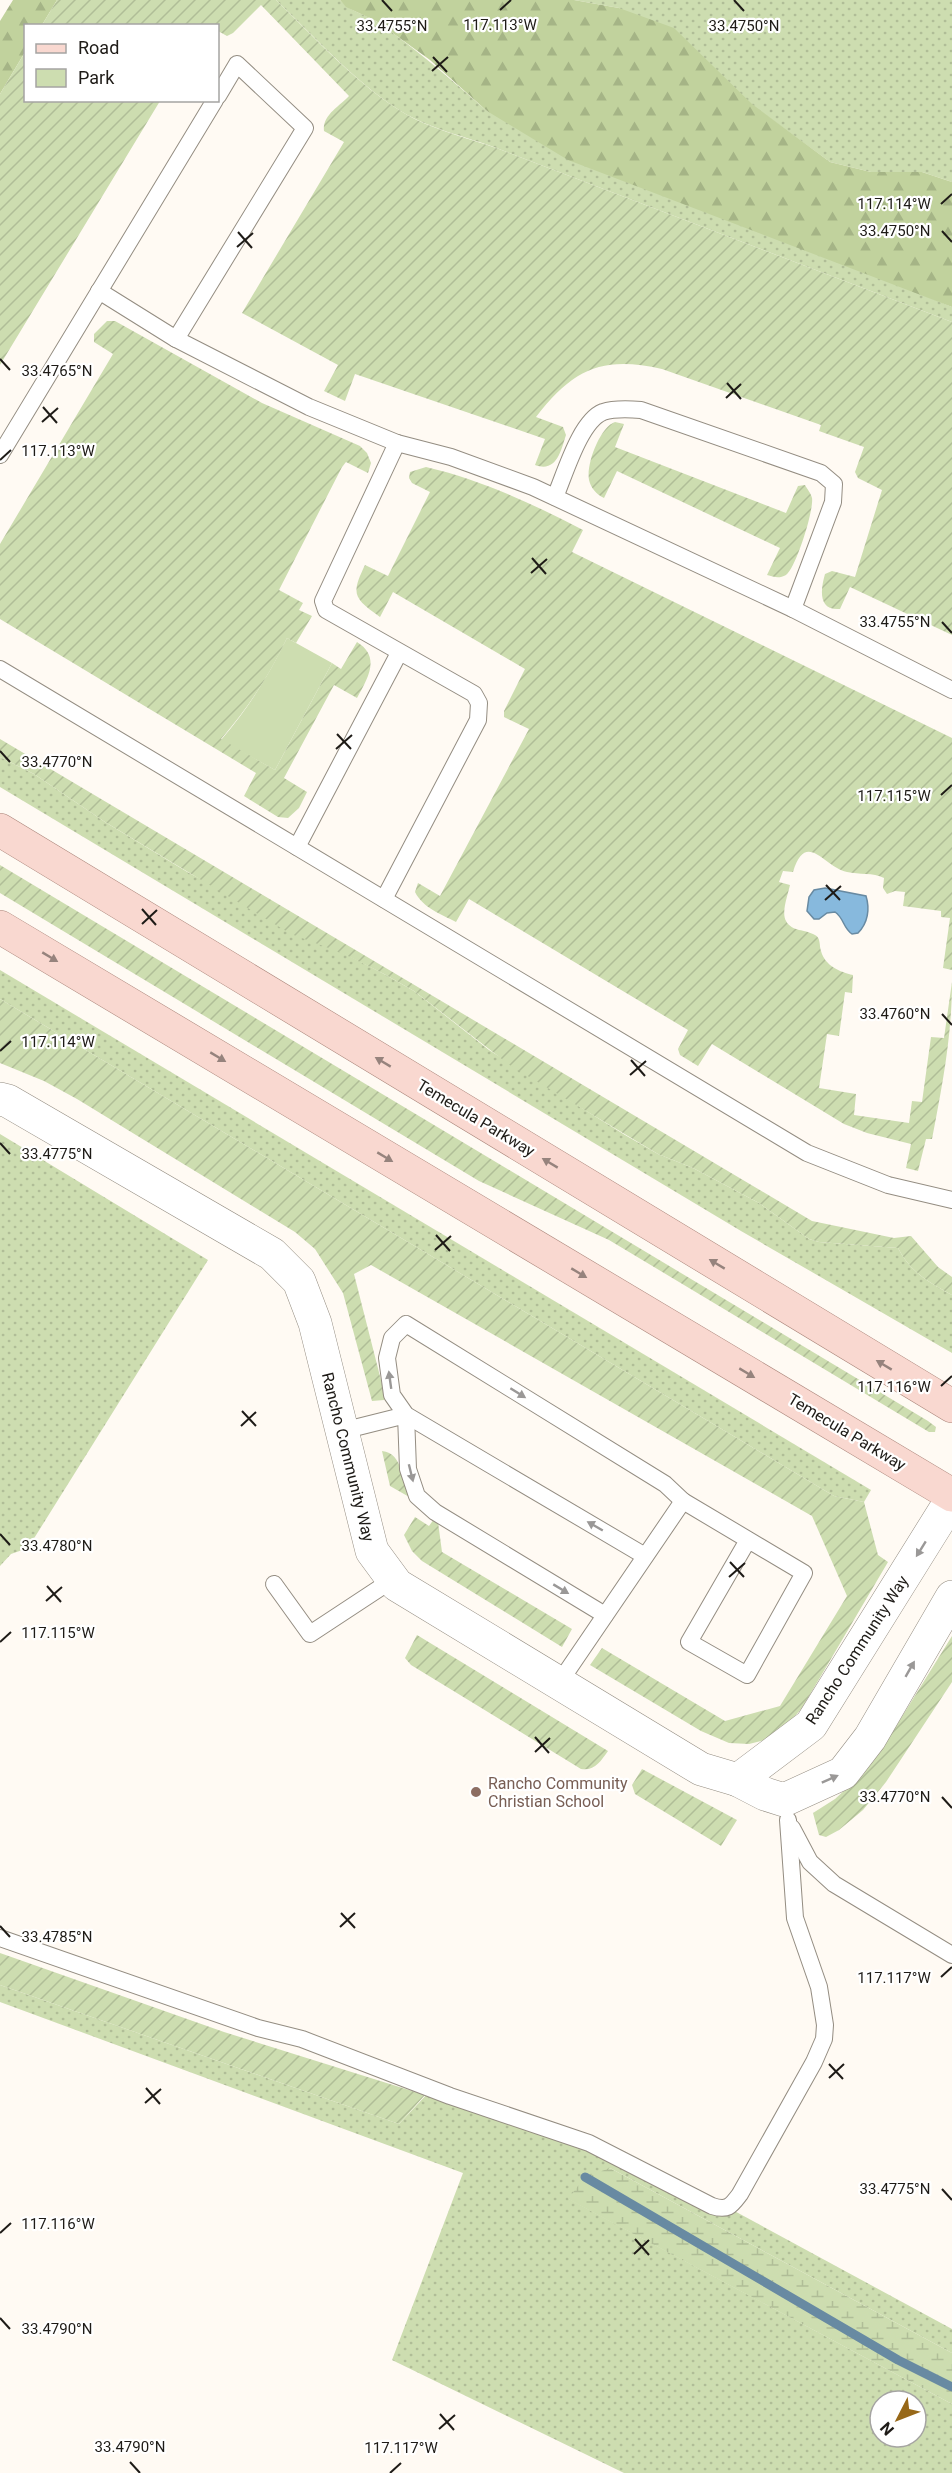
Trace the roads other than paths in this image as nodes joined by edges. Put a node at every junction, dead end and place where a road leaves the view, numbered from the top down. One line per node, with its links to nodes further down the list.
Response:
1 (219, 94): 4 (lane)
2 (214, 102): 3 (lane)
3 (99, 291): 4 (lane); 6 (lane)
4 (176, 339): 5 (lane)
5 (397, 442): 7 (lane); 9 (lane)
6 (0, 455)
7 (555, 497): 8 (lane); 8 (lane)
8 (793, 609): 11 (lane)
9 (399, 653): 13 (lane); 14 (lane)
10 (0, 669): 13 (lane)
11 (952, 690)
12 (0, 830): 18 (main road, Temecula Parkway, one-way to 12)
13 (297, 847): 14 (lane)
14 (384, 899): 17 (lane)
15 (0, 927): 21 (main road, Temecula Parkway, one-way to 21)
16 (0, 1099): 20 (street, Rancho Community Way)
17 (952, 1200)
18 (952, 1406)
19 (406, 1415): 20 (lane); 22 (lane, one-way to 22); 24 (lane, one-way to 19); 28 (lane, one-way to 28)
20 (342, 1431): 25 (street, Rancho Community Way)
21 (952, 1497): 31 (street, Rancho Community Way, one-way to 31)
22 (683, 1501): 23 (lane); 24 (lane)
23 (748, 1540): 23 (lane)
24 (645, 1556): 28 (lane)
25 (392, 1580): 26 (lane); 29 (street, Rancho Community Way)
26 (274, 1584)
27 (952, 1597): 31 (street, Rancho Community Way, one-way to 27)
28 (605, 1616): 29 (lane)
29 (559, 1683): 30 (street, Rancho Community Way)
30 (738, 1780): 31 (street, Rancho Community Way); 31 (street, Rancho Community Way)
31 (779, 1784): 32 (lane); 33 (lane)
32 (0, 1938)
33 (952, 1955)

